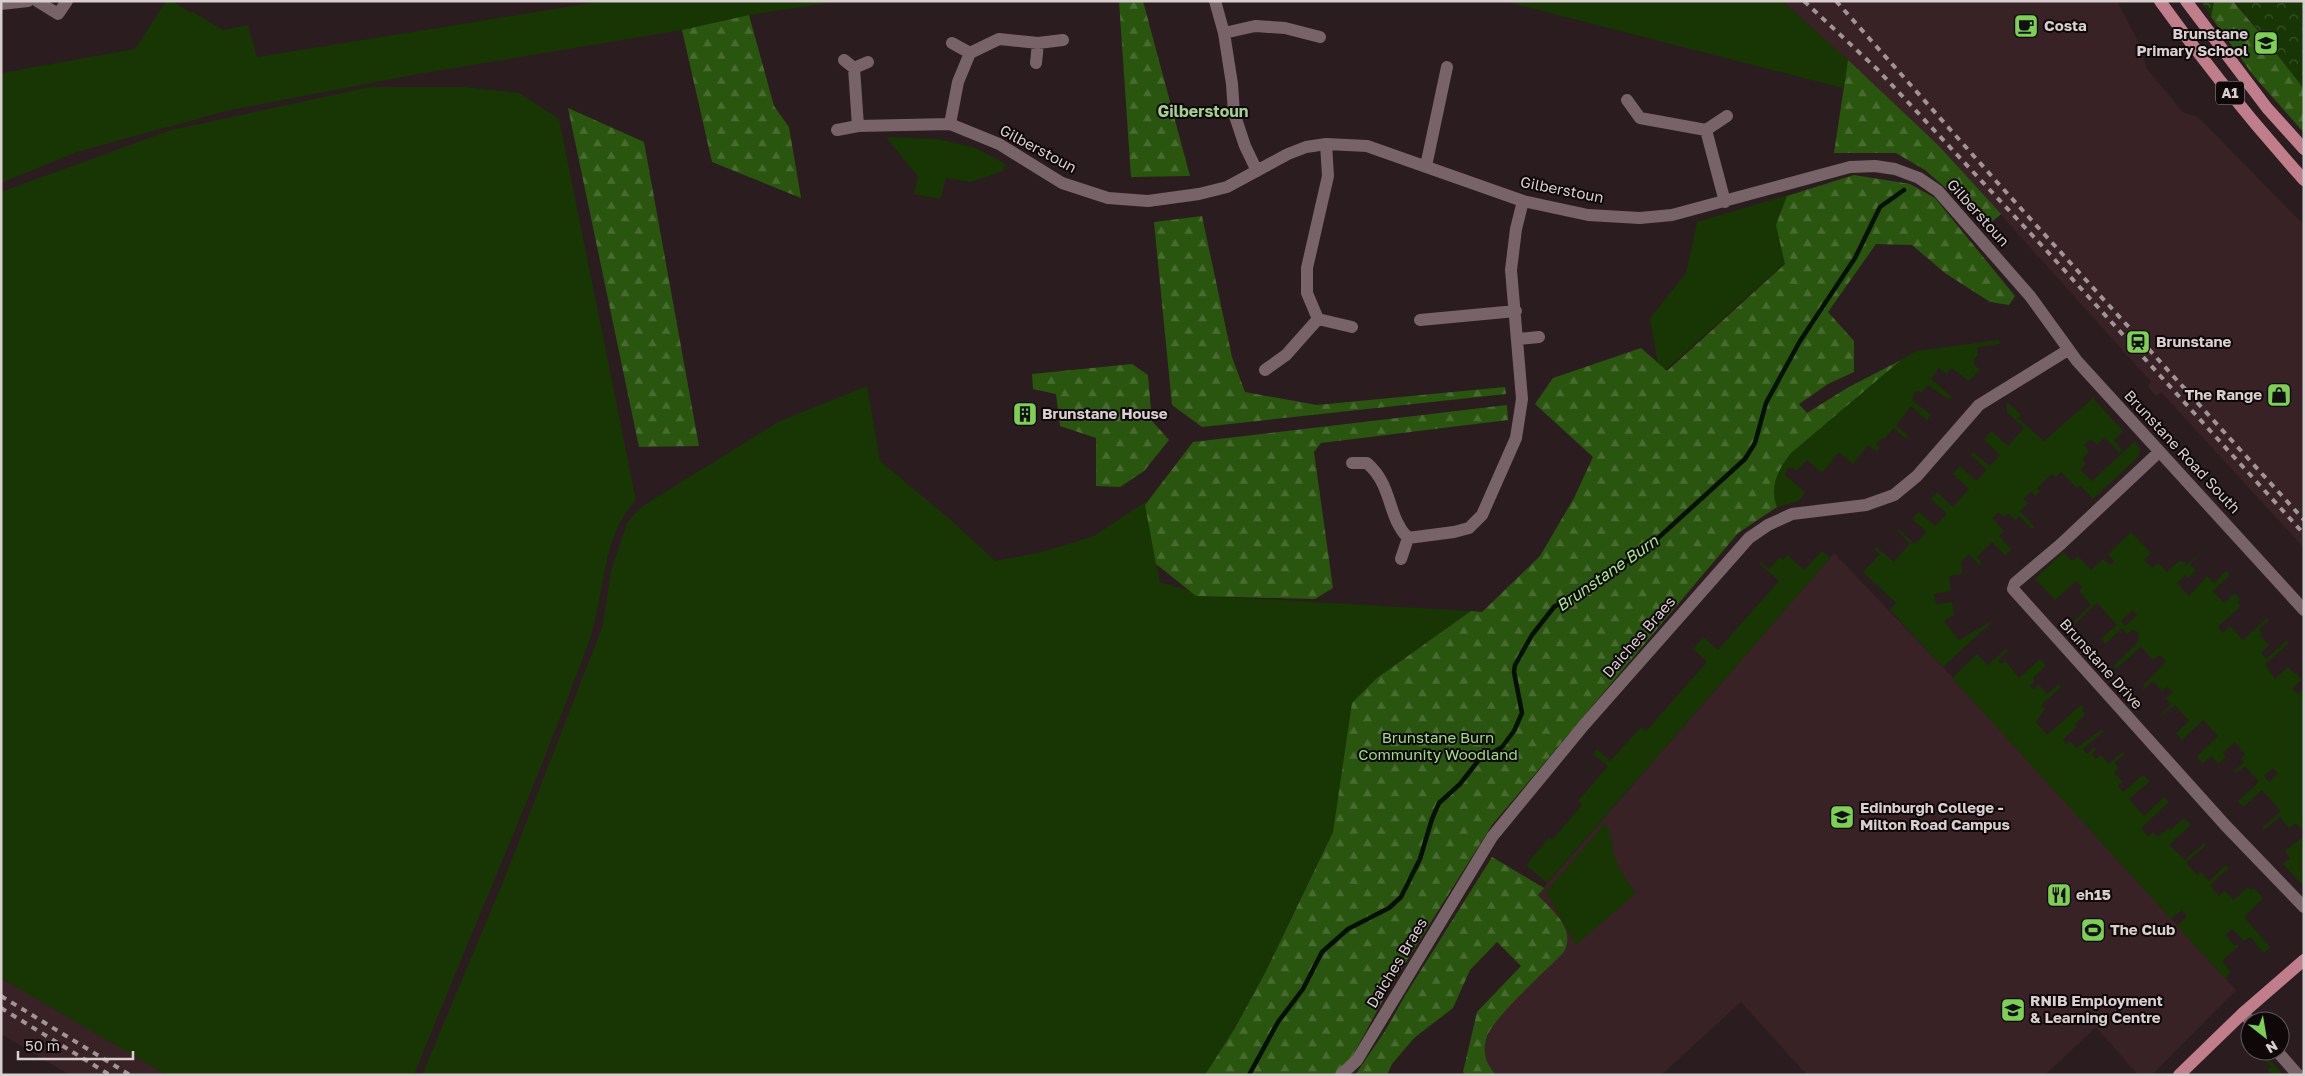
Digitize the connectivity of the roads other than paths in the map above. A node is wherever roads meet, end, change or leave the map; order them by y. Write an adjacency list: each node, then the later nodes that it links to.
1 (28, 1): 7 (street)
2 (37, 1): 3 (street)
3 (67, 1)
4 (1215, 1): 8 (street)
5 (2160, 1): 29 (main road, A1)
6 (2186, 1): 26 (main road, A1)
7 (1, 4)
8 (1224, 33): 9 (street); 28 (street)
9 (1320, 37)
10 (1063, 40): 12 (street)
11 (952, 43): 13 (street)
12 (1038, 43): 13 (street); 16 (street)
13 (970, 53): 21 (street)
14 (844, 60): 18 (street)
15 (868, 62): 18 (street)
16 (1036, 63)
17 (1447, 67): 27 (street)
18 (854, 68): 22 (street)
19 (1627, 100): 24 (street)
20 (1727, 116): 24 (street)
21 (950, 124): 22 (street, Gilberstoun); 28 (street, Gilberstoun)
22 (858, 126): 23 (street, Gilberstoun)
23 (837, 130)
24 (1706, 130): 31 (street)
25 (1326, 144): 27 (street, Gilberstoun); 28 (street, Gilberstoun); 34 (street)
26 (2304, 150)
27 (1426, 166): 30 (street, Gilberstoun)
28 (1257, 170)
29 (2304, 180)
30 (1523, 201): 31 (street, Gilberstoun); 32 (street)
31 (1725, 202): 33 (street, Gilberstoun)
32 (1516, 311): 35 (street); 38 (street)
33 (2042, 313): 39 (street, Brunstane Road South)
34 (1318, 319): 36 (street); 40 (street)
35 (1420, 320)
36 (1352, 327)
37 (1539, 337): 38 (street)
38 (1518, 339): 43 (street)
39 (2068, 350): 41 (street, Brunstane Road South); 53 (street, Daiches Braes)
40 (1265, 370)
41 (2159, 452): 45 (street, Brunstane Road South); 46 (street, Brunstane Drive)
42 (1352, 463): 43 (street)
43 (1408, 538): 44 (street)
44 (1401, 559)
45 (2304, 610)
46 (2304, 907)
47 (2304, 960): 48 (main road)
48 (2252, 1011)
49 (2240, 1022): 54 (main road)
50 (2286, 1061): 52 (street)
51 (2304, 1069): 52 (street)
52 (2298, 1074)
53 (1341, 1075)
54 (2179, 1075)

